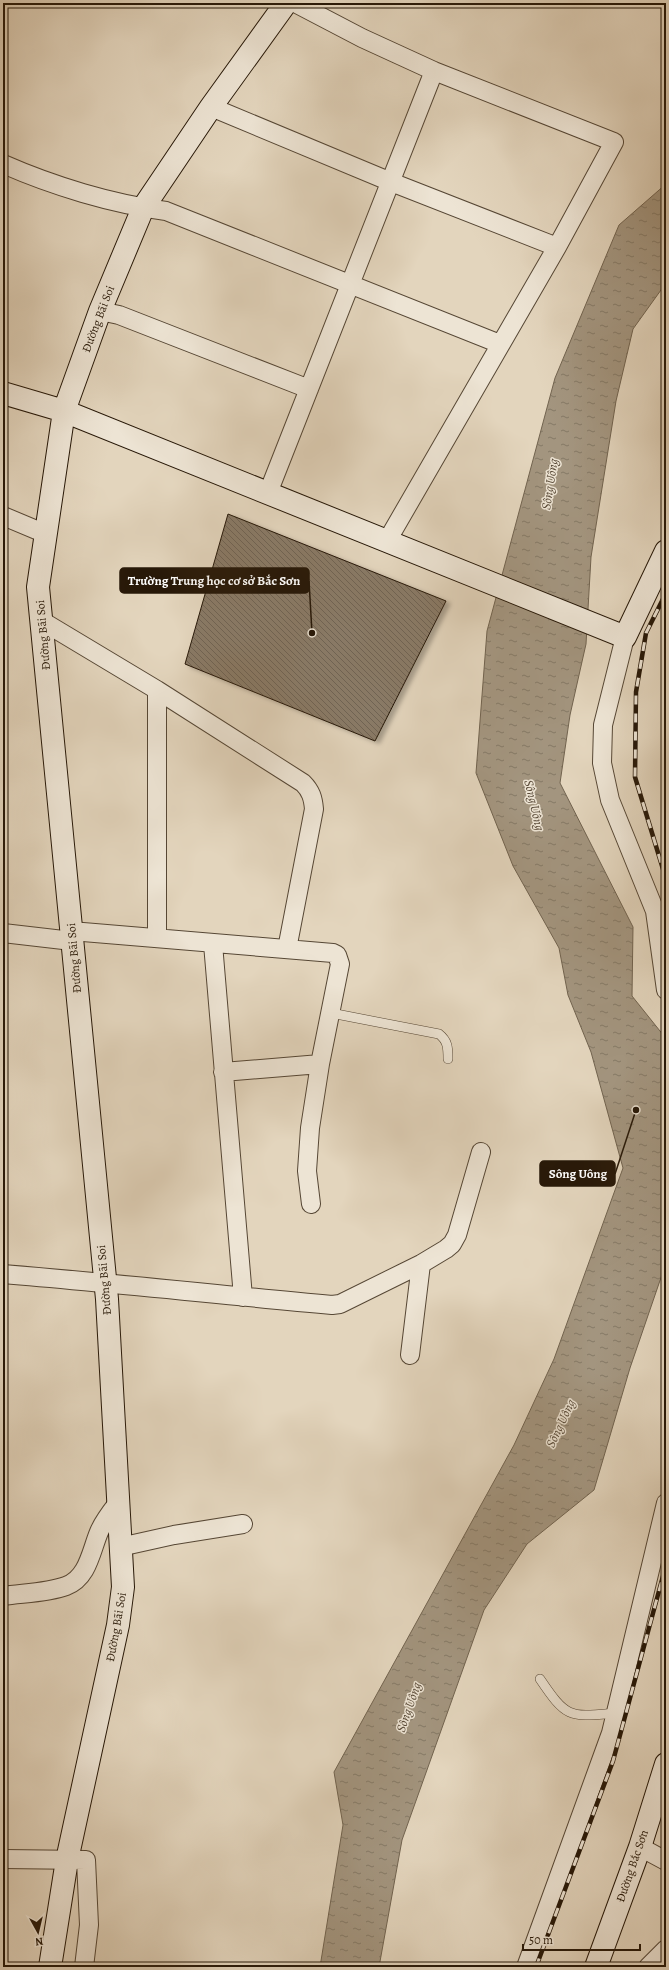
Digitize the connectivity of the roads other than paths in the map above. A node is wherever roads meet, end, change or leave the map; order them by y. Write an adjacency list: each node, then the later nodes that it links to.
1 (286, 3): 4 (street, Đường Bãi Soi)
2 (295, 3): 3 (street)
3 (434, 71): 6 (street); 8 (street)
4 (211, 107): 6 (street); 7 (street, Đường Bãi Soi)
5 (3, 164): 7 (street)
6 (392, 182): 8 (street); 9 (street)
7 (143, 208): 9 (street); 10 (street, Đường Bãi Soi)
8 (557, 247): 11 (street)
9 (350, 285): 11 (street); 12 (street)
10 (100, 311): 12 (street); 14 (street, Đường Bãi Soi)
11 (500, 344): 18 (street)
12 (309, 389): 15 (street)
13 (3, 393): 14 (street)
14 (64, 411): 15 (street); 17 (street, Đường Bãi Soi)
15 (268, 493): 18 (street)
16 (3, 516): 17 (street)
17 (46, 534): 20 (street, Đường Bãi Soi)
18 (387, 541): 21 (street)
19 (666, 551): 21 (street)
20 (42, 621): 22 (street); 24 (street, Đường Bãi Soi)
21 (619, 635): 28 (street)
22 (157, 690): 25 (street); 27 (street)
23 (3, 933): 24 (street)
24 (72, 936): 25 (street); 37 (street, Đường Bãi Soi)
25 (157, 938): 26 (street)
26 (213, 944): 27 (street); 32 (street)
27 (287, 949): 29 (street)
28 (666, 990)
29 (331, 1012): 30 (lane); 31 (street)
30 (448, 1059)
31 (320, 1064): 32 (street); 34 (street)
32 (224, 1072): 38 (street)
33 (481, 1152): 35 (street)
34 (311, 1204)
35 (421, 1264): 38 (street); 39 (street)
36 (3, 1274): 37 (street)
37 (105, 1282): 38 (street); 41 (street, Đường Bãi Soi)
38 (243, 1297)
39 (410, 1355)
40 (666, 1503): 46 (street)
41 (117, 1504): 43 (street, Đường Bãi Soi); 44 (street)
42 (243, 1524): 43 (street)
43 (120, 1547): 50 (street, Đường Bãi Soi)
44 (3, 1596)
45 (540, 1679): 46 (lane)
46 (616, 1713): 55 (street)
47 (665, 1771): 48 (street, Đường Bắc Sơn)
48 (640, 1847): 51 (street); 56 (street, Đường Bắc Sơn)
49 (3, 1859): 50 (street)
50 (67, 1860): 53 (street, Đường Bãi Soi); 54 (street)
51 (666, 1862)
52 (666, 1948): 57 (street)
53 (50, 1967)
54 (84, 1967)
55 (526, 1967)
56 (596, 1967)
57 (648, 1967)

